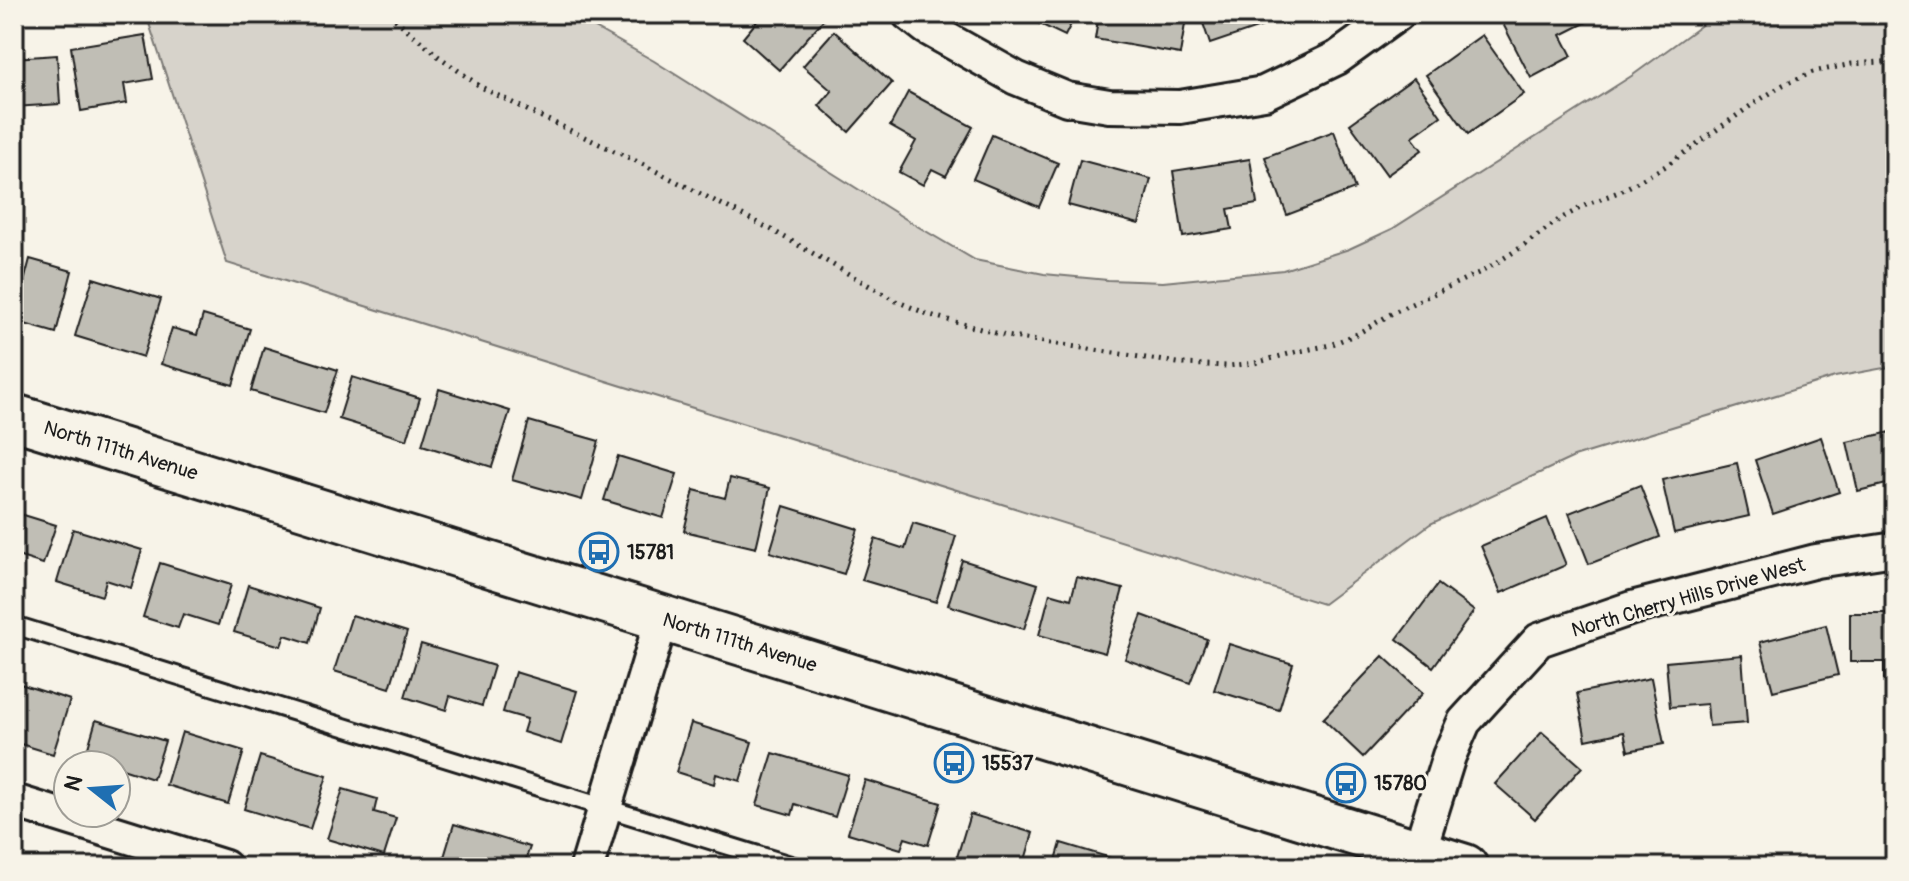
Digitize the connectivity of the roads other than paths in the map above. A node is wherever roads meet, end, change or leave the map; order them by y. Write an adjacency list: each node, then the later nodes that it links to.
1 (909, 14): 2 (street)
2 (1398, 14)
3 (14, 417): 5 (street, North 111th Avenue)
4 (1895, 549): 9 (street, North Cherry Hills Drive West)
5 (662, 618): 8 (street); 9 (street, North 111th Avenue)
6 (14, 625): 8 (lane)
7 (14, 801): 10 (street)
8 (605, 808): 11 (street); 12 (lane)
9 (1419, 852): 13 (street, North 111th Avenue)
10 (225, 867)
11 (587, 867)
12 (797, 867)
13 (1465, 867)

